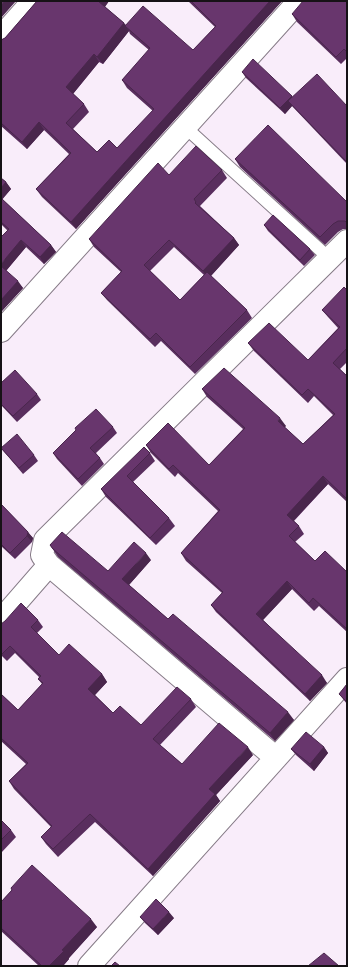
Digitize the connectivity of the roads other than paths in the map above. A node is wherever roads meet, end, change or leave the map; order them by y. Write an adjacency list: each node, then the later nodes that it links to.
1 (33, 1): 3 (street)
2 (299, 1): 4 (street)
3 (1, 37)
4 (185, 127): 6 (lane); 7 (street)
5 (347, 241): 6 (street)
6 (330, 259): 8 (street)
7 (1, 331)
8 (49, 565): 9 (street); 11 (street)
9 (1, 620)
10 (347, 679): 11 (street)
11 (276, 758): 12 (street)
12 (89, 966)

